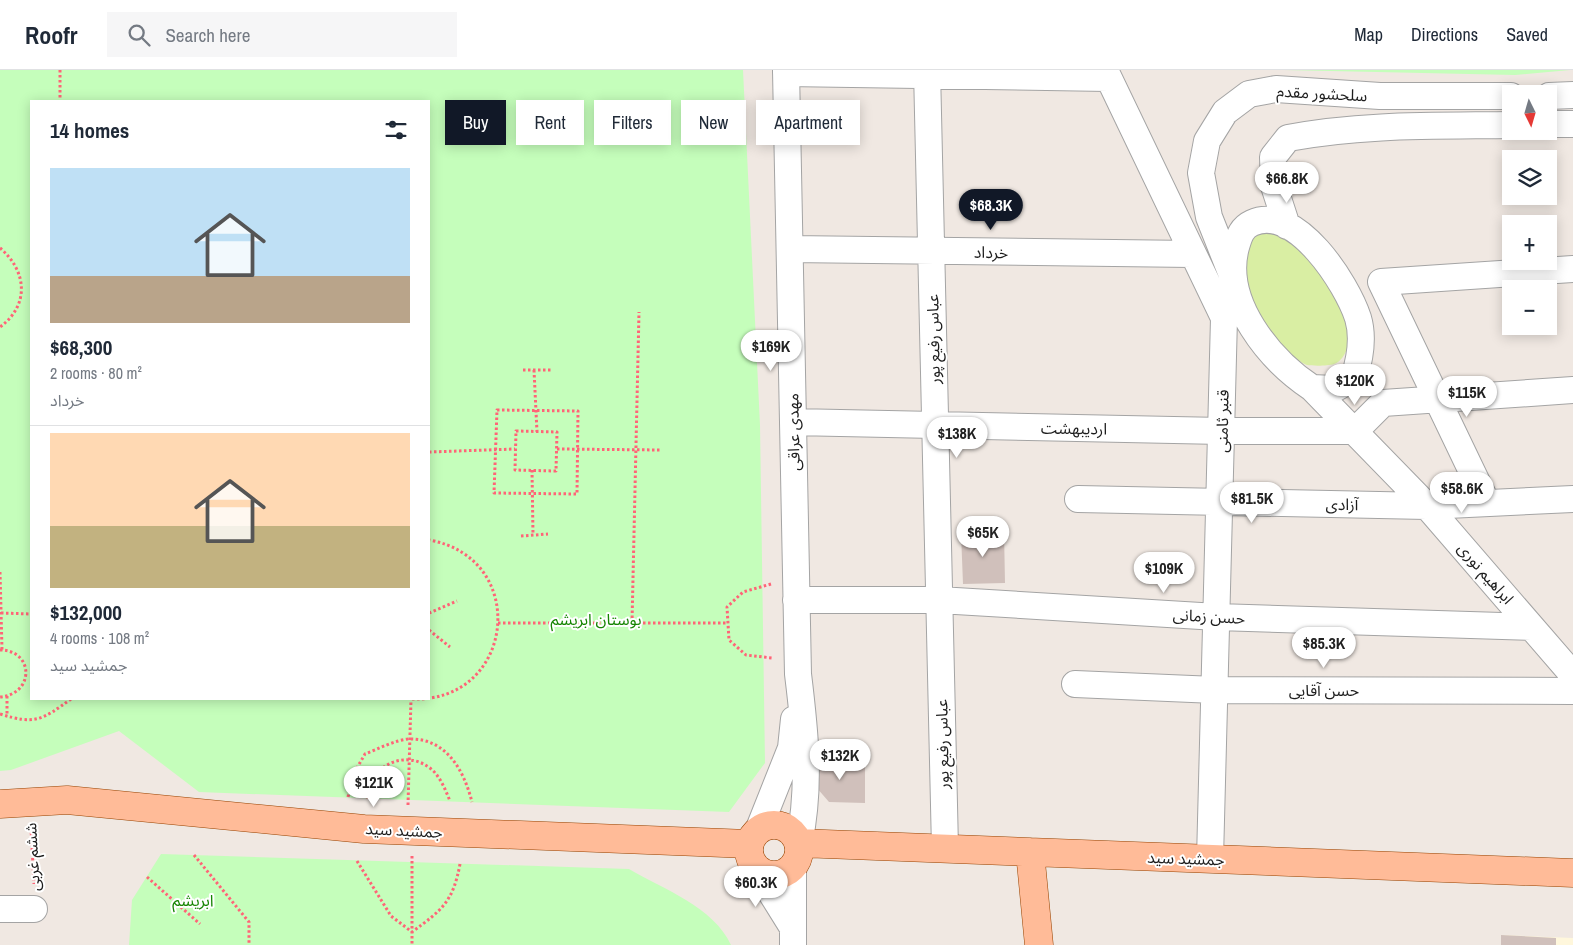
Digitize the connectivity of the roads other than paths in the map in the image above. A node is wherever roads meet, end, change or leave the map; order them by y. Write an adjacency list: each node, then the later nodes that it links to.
1 (786, 72): 2 (street); 11 (street, مهدی عراقی)
2 (927, 73): 3 (street); 12 (street, عباس رفیع پور)
3 (1106, 74): 13 (street, قنبر ثامنی)
4 (1573, 95): 6 (street)
5 (1502, 96): 15 (street, سلحشور مقدم)
6 (1558, 96)
7 (1558, 124): 8 (street)
8 (1573, 124)
9 (1502, 125): 10 (street, سلحشور مقدم)
10 (1287, 226): 15 (street); 16 (street)
11 (790, 249): 12 (street, خرداد); 21 (street, مهدی عراقی)
12 (931, 251): 13 (street, خرداد); 22 (street, عباس رفیع پور)
13 (1192, 254): 23 (street, قنبر ثامنی)
14 (1573, 269): 19 (street)
15 (1233, 278): 17 (street, ابراهیم نوری)
16 (1354, 378): 17 (street); 20 (street)
17 (1312, 388): 24 (street, ابراهیم نوری)
18 (1573, 390): 19 (street)
19 (1436, 399): 20 (street); 28 (street)
20 (1383, 403): 24 (street)
21 (793, 422): 22 (street, اردیبهشت); 30 (street, مهدی عراقی)
22 (935, 426): 23 (street, اردیبهشت); 31 (street, عباس رفیع پور)
23 (1222, 431): 24 (street, اردیبهشت); 27 (street, قنبر ثامنی)
24 (1355, 431): 29 (street, ابراهیم نوری)
25 (1573, 498): 28 (street, آزادی)
26 (1078, 499): 27 (street, آزادی)
27 (1220, 503): 29 (street, آزادی); 32 (street, قنبر ثامنی)
28 (1487, 503): 29 (street, آزادی)
29 (1427, 506): 33 (street, ابراهیم نوری)
30 (796, 591): 31 (street, حسن زمانی); 34 (street, مهدی عراقی)
31 (939, 600): 32 (street, حسن زمانی); 41 (street, عباس رفیع پور)
32 (1217, 618): 33 (street, حسن زمانی); 37 (street, قنبر ثامنی)
33 (1531, 627): 35 (street, ابراهیم نوری)
34 (798, 666): 40 (street); 43 (street)
35 (1573, 675)
36 (1075, 684): 37 (street, حسن آقایی)
37 (1215, 690): 38 (street, حسن آقایی); 44 (street, قنبر ثامنی)
38 (1573, 691)
39 (0, 804): 40 (main road, جمشید سید)
40 (754, 848): 43 (main road); 43 (main road); 48 (street)
41 (945, 848): 42 (main road, جمشید سید); 43 (main road, جمشید سید)
42 (1030, 852): 44 (main road, جمشید سید); 49 (main road)
43 (796, 855): 48 (street)
44 (1210, 859): 45 (main road, جمشید سید)
45 (1573, 873)
46 (34, 909): 47 (street, ششم غربی)
47 (0, 910)
48 (793, 936)
49 (1039, 945)

